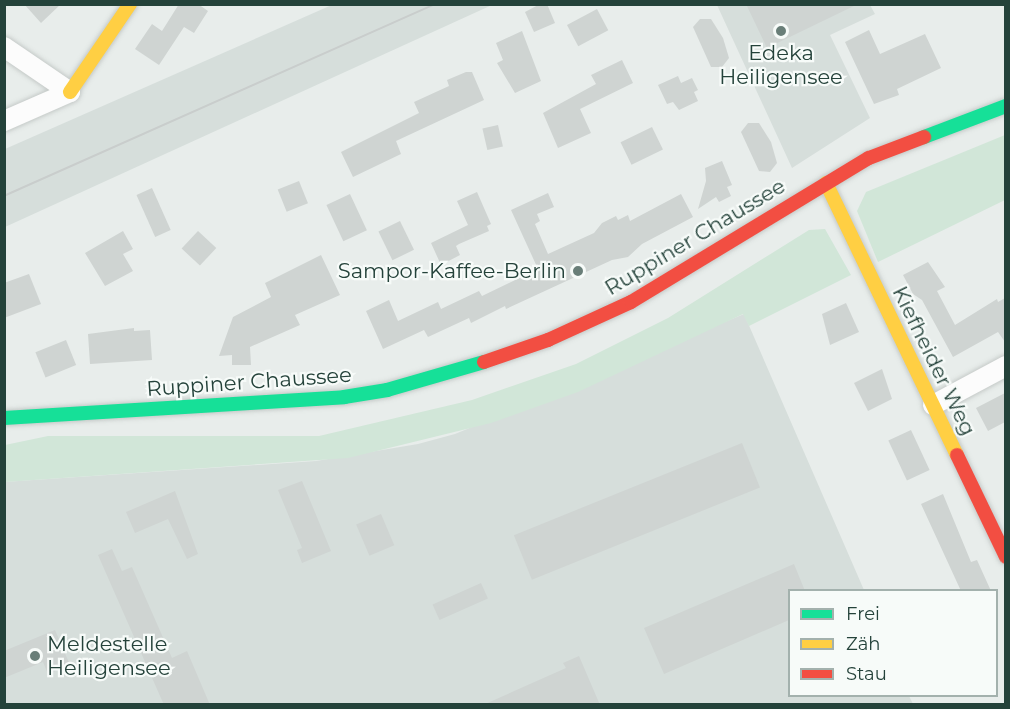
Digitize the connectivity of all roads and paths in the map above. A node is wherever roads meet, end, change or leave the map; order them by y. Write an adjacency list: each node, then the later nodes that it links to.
1 (130, 4): 3 (main road)
2 (4, 47): 3 (street)
3 (70, 92): 5 (street)
4 (1005, 106): 6 (main road, Ruppiner Chaussee)
5 (4, 121)
6 (826, 183): 8 (main road, Kiefheider Weg); 9 (main road, Ruppiner Chaussee)
7 (1005, 366): 8 (street)
8 (933, 405): 10 (main road, Kiefheider Weg)
9 (4, 418)
10 (1005, 557)

